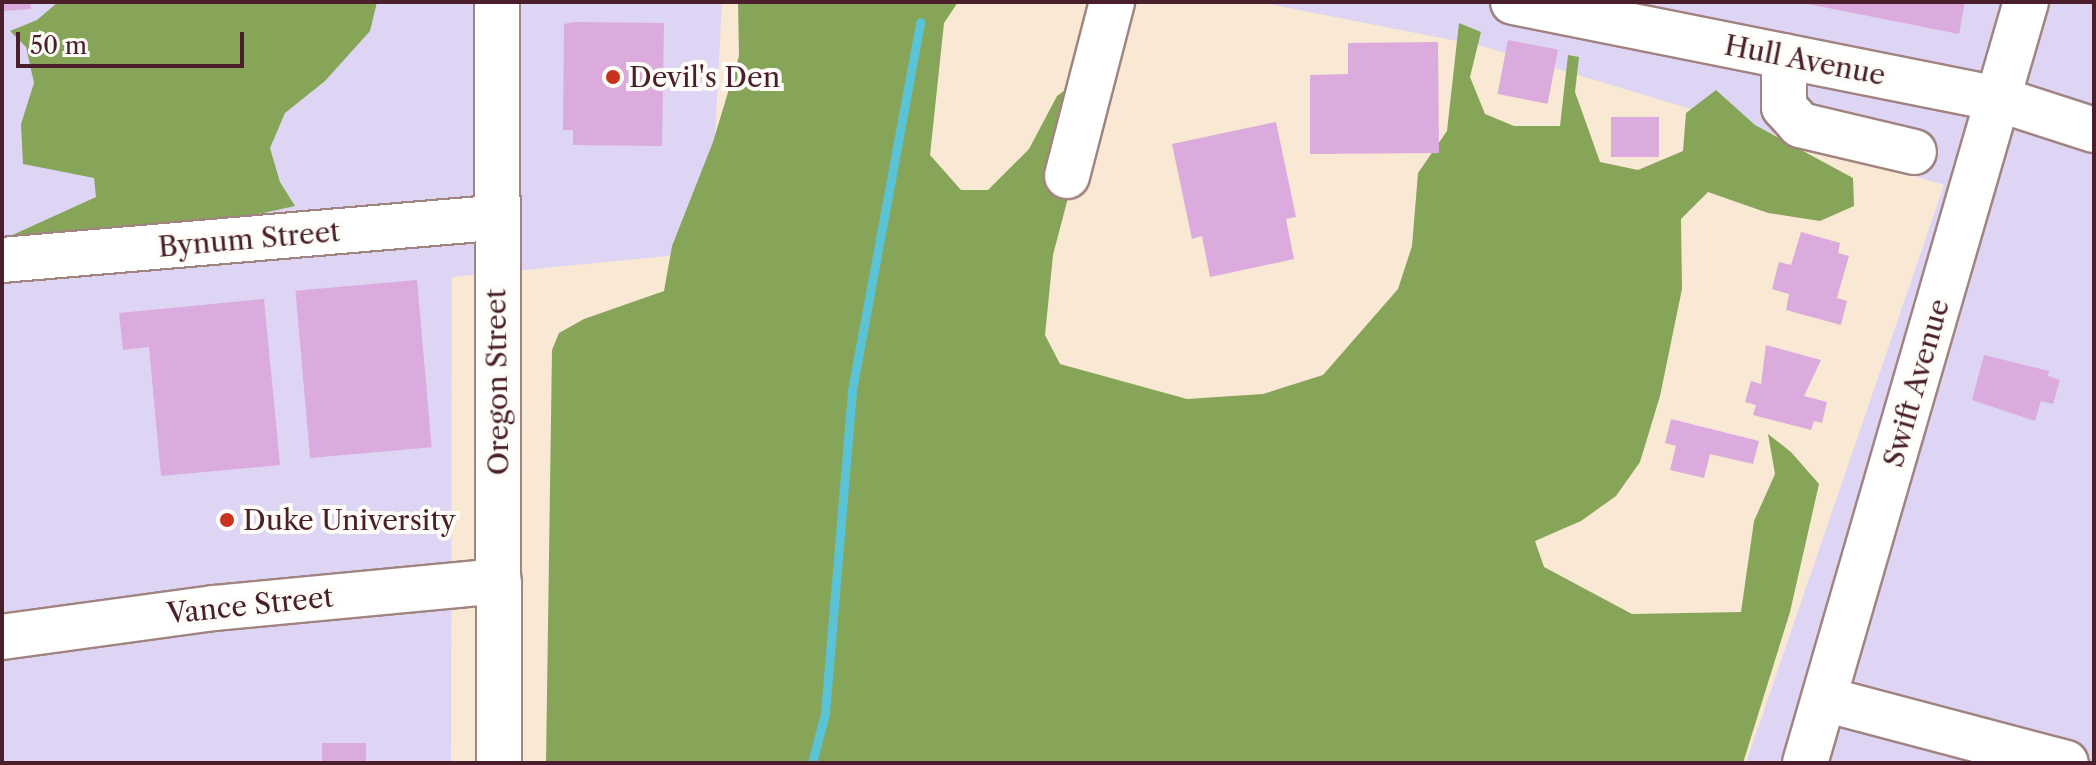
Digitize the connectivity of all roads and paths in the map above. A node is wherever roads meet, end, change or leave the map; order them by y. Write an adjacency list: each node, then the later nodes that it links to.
1 (497, 2): 10 (street, Oregon Street)
2 (1112, 2): 9 (street)
3 (1513, 2): 5 (street, Hull Avenue)
4 (2026, 2): 6 (street, Swift Avenue)
5 (1784, 56): 6 (street, Hull Avenue); 8 (street)
6 (1998, 99): 7 (street, Hull Avenue); 14 (street, Swift Avenue)
7 (2094, 130)
8 (1914, 152)
9 (1067, 176)
10 (495, 218): 11 (street, Bynum Street); 12 (street, Oregon Street)
11 (2, 260)
12 (499, 581): 13 (street, Vance Street); 16 (street, Oregon Street)
13 (2, 637)
14 (1824, 699): 15 (street); 17 (street, Swift Avenue)
15 (1953, 747): 18 (street)
16 (499, 763)
17 (1805, 763)
18 (2066, 763)

